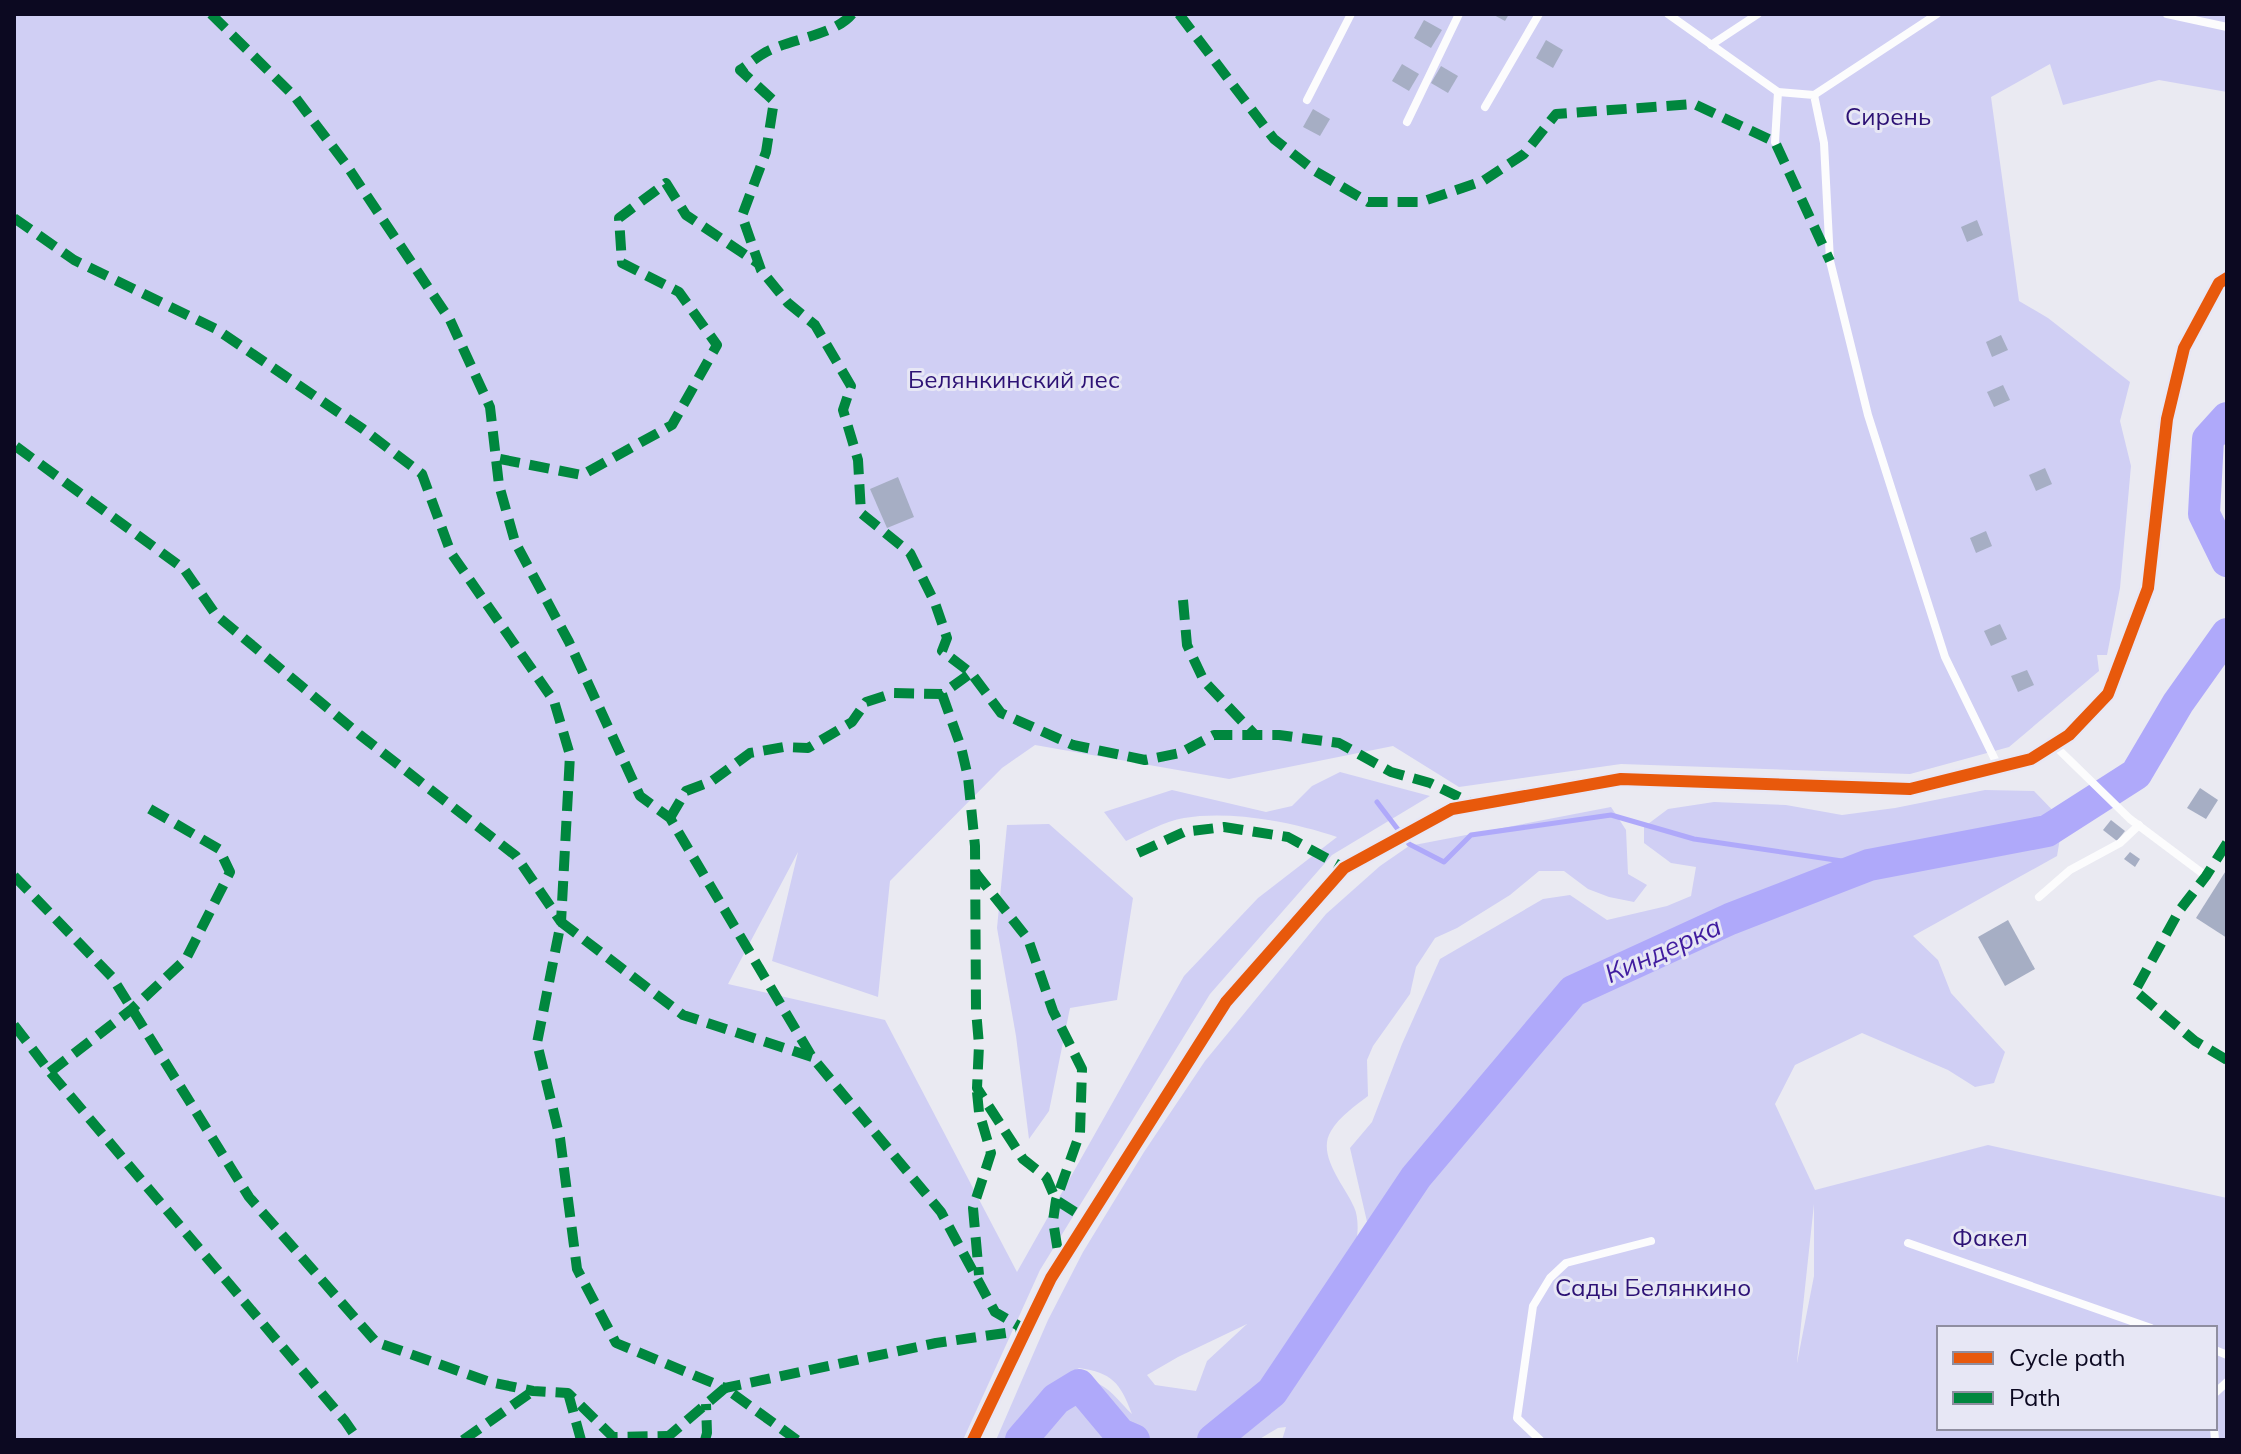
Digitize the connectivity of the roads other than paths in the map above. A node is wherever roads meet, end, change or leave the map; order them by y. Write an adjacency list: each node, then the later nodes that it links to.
1 (1351, 14): 12 (lane)
2 (1459, 14): 14 (lane)
3 (1539, 14): 13 (lane)
4 (1668, 14): 9 (lane)
5 (1758, 14): 9 (lane)
6 (1937, 14): 11 (lane)
7 (2167, 14): 8 (lane)
8 (2227, 27)
9 (1711, 45): 10 (lane)
10 (1778, 92): 11 (lane); 15 (lane)
11 (1814, 95): 18 (lane)
12 (1307, 100)
13 (1485, 107)
14 (1407, 122)
15 (1775, 142)
16 (2227, 278): 17 (street)
17 (2054, 745): 18 (street); 19 (lane)
18 (1999, 769): 25 (street)
19 (2139, 825): 20 (lane); 21 (lane)
20 (2206, 876)
21 (2039, 897)
22 (1651, 1241): 26 (lane)
23 (1908, 1243): 24 (lane)
24 (2145, 1326)
25 (973, 1440)
26 (1540, 1440)

